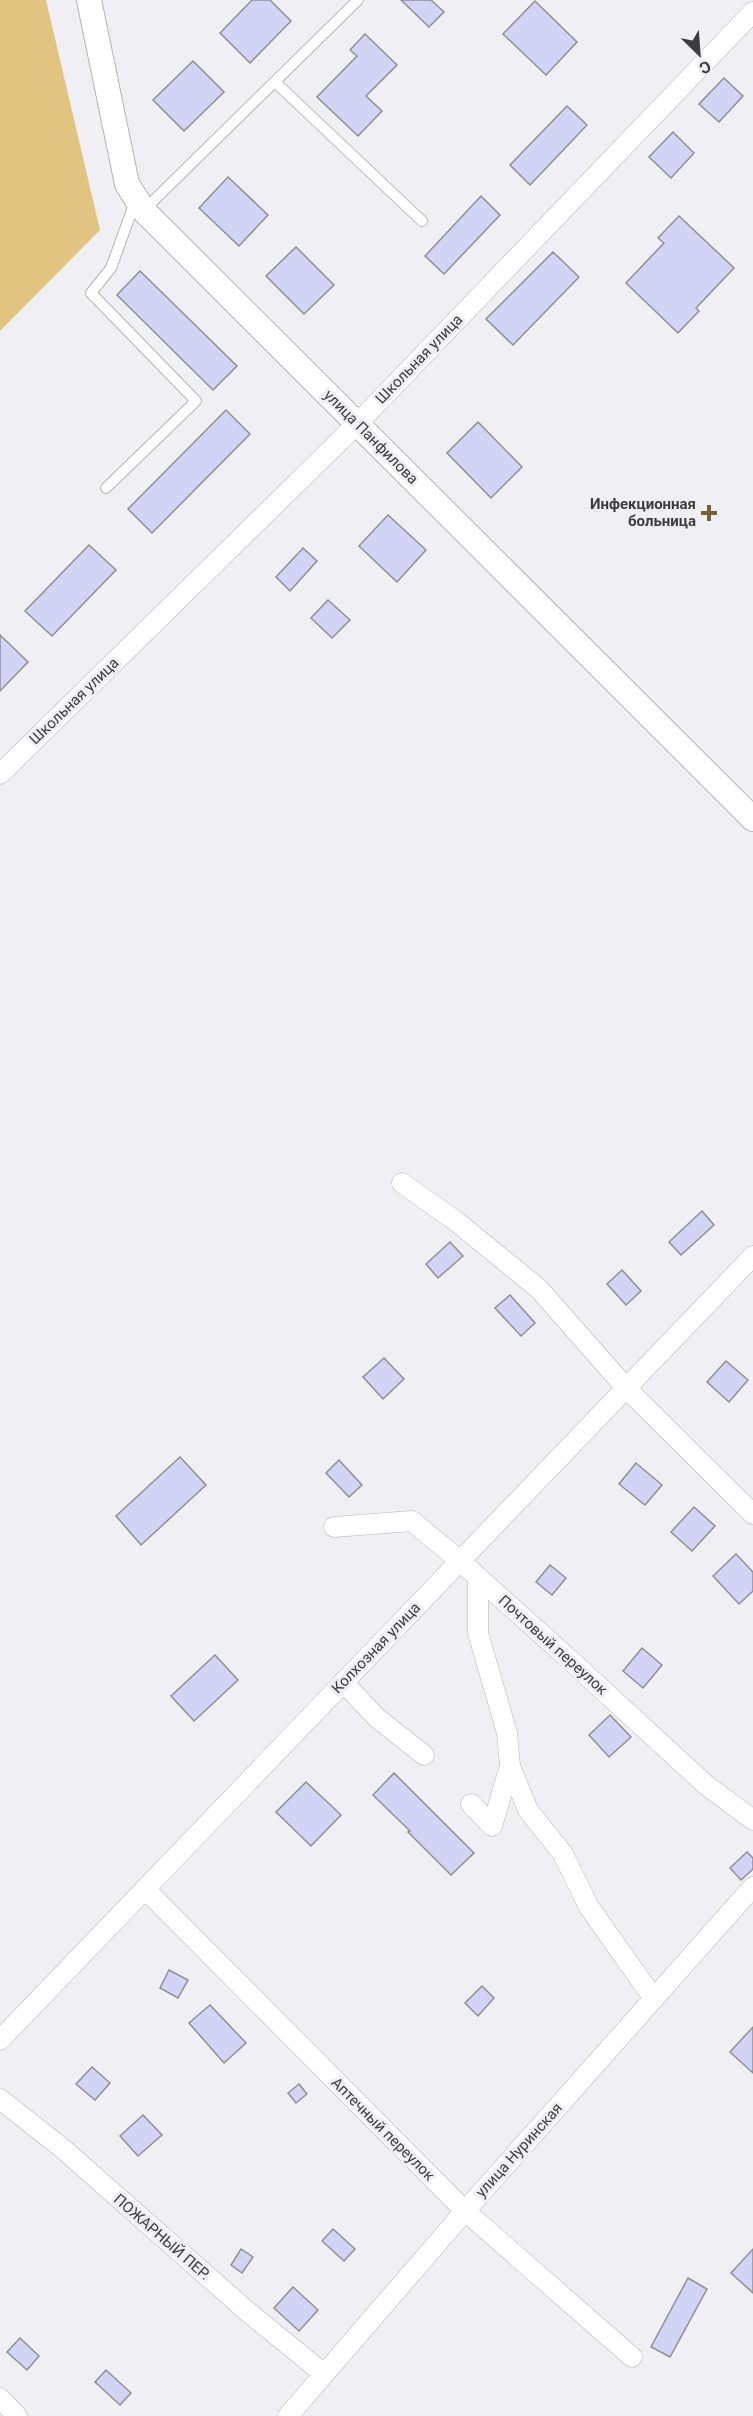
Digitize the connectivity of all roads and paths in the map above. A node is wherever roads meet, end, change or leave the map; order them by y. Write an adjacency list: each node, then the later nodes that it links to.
1 (89, 0): 5 (street, улица Панфилова)
2 (358, 0): 4 (lane)
3 (753, 12): 7 (street, Школьная улица)
4 (274, 82): 5 (lane); 6 (lane)
5 (140, 205): 7 (street, улица Панфилова); 8 (lane)
6 (422, 221)
7 (357, 423): 9 (street, Школьная улица); 10 (street, улица Панфилова)
8 (105, 488)
9 (0, 774)
10 (753, 819)
11 (402, 1183): 13 (street)
12 (753, 1256): 13 (street, Колхозная улица)
13 (626, 1389): 14 (street); 16 (street, Колхозная улица)
14 (753, 1514)
15 (334, 1527): 16 (street, Почтовый переулок)
16 (460, 1561): 17 (street, Почтовый переулок); 18 (street, Колхозная улица)
17 (478, 1578): 20 (street); 22 (street, Почтовый переулок)
18 (344, 1682): 19 (street); 24 (street, Колхозная улица)
19 (424, 1755)
20 (510, 1766): 21 (street); 25 (street)
21 (471, 1804)
22 (753, 1820)
23 (753, 1887): 25 (street, улица Нуринская)
24 (145, 1889): 26 (street, Колхозная улица); 28 (street, Аптечный переулок)
25 (654, 1999): 28 (street, улица Нуринская)
26 (0, 2040)
27 (0, 2099): 30 (street, ПОЖАРНЫЙ ПЕР.)
28 (465, 2211): 29 (street, Аптечный переулок); 30 (street, улица Нуринская)
29 (632, 2356)
30 (324, 2374): 33 (street, улица Нуринская)
31 (0, 2398): 32 (street)
32 (17, 2416)
33 (288, 2416)

